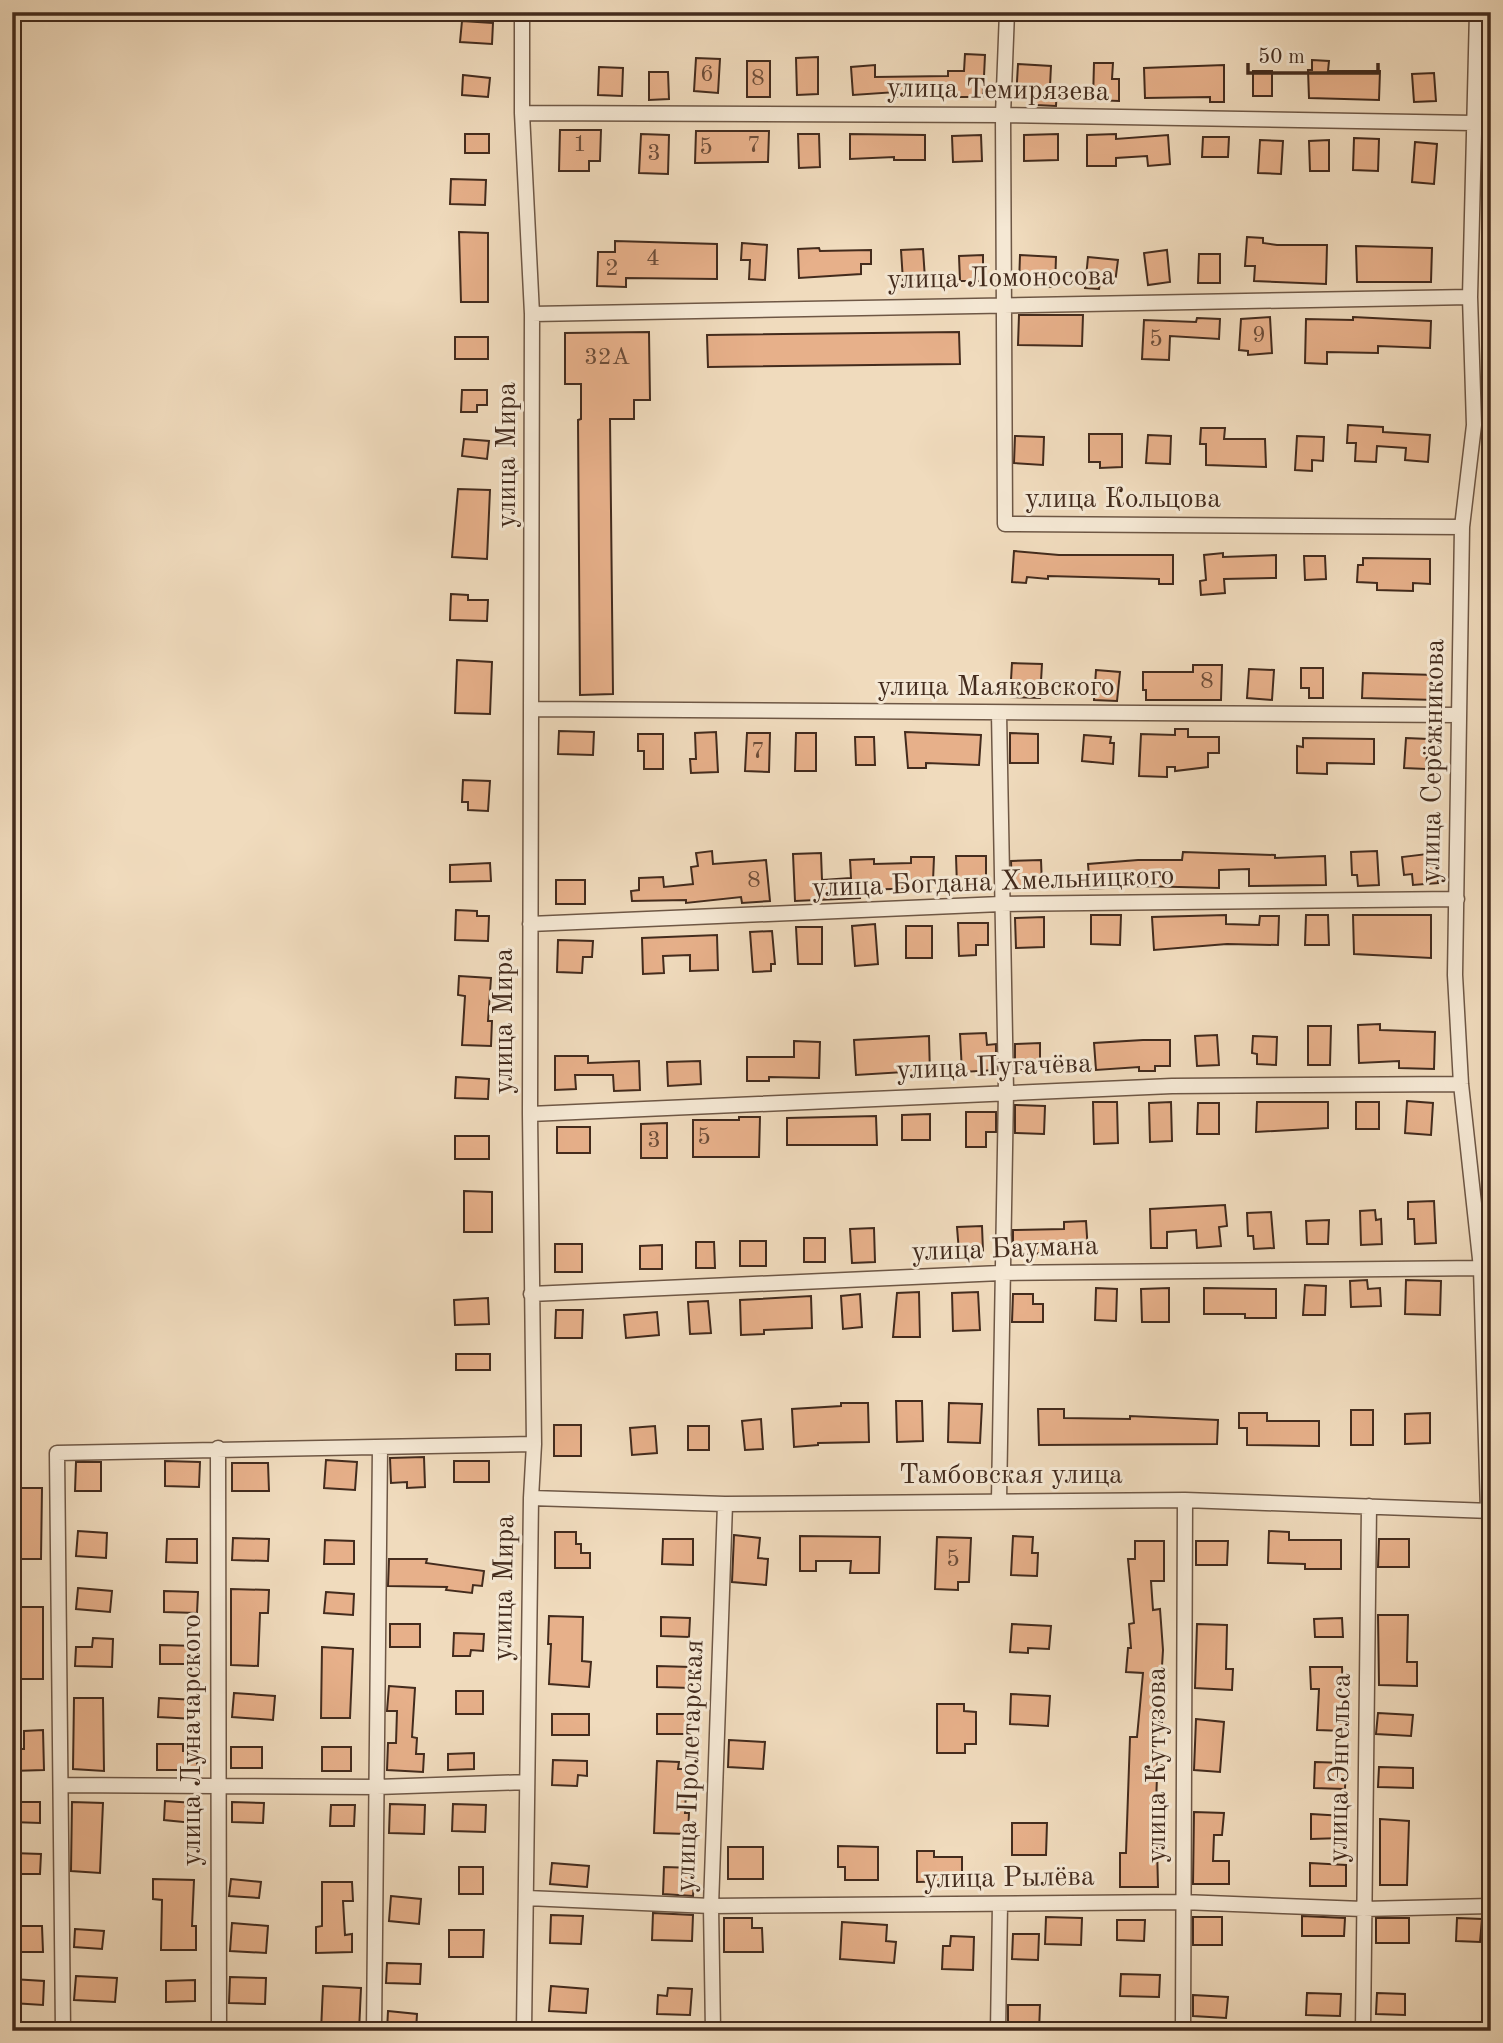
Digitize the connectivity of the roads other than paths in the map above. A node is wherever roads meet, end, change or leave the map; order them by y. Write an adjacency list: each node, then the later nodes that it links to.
1 (522, 12): 4 (street, улица Мира)
2 (1007, 12): 5 (street)
3 (1477, 12): 6 (street, улица Серёжникова)
4 (522, 113): 5 (street, улица Темирязева); 9 (street, улица Мира)
5 (1003, 115): 6 (street, улица Темирязева); 8 (street)
6 (1473, 123): 7 (street, улица Серёжникова)
7 (1471, 297): 8 (street, улица Ломоносова); 10 (street, улица Серёжникова)
8 (1006, 303): 9 (street, улица Ломоносова); 10 (street, улица Кольцова)
9 (532, 314): 11 (street, улица Мира)
10 (1462, 527): 13 (street, улица Серёжникова)
11 (533, 709): 12 (street, улица Маяковского); 16 (street, улица Мира)
12 (999, 713): 13 (street, улица Маяковского); 15 (street)
13 (1459, 715): 14 (street, улица Серёжникова)
14 (1457, 899): 15 (street, улица Богдана Хмельницкого); 17 (street, улица Серёжникова)
15 (1001, 904): 16 (street, улица Богдана Хмельницкого); 18 (street)
16 (530, 924): 19 (street, улица Мира)
17 (1461, 1084): 18 (street, улица Пугачёва); 20 (street, улица Серёжникова)
18 (1006, 1091): 19 (street, улица Пугачёва); 21 (street)
19 (530, 1114): 22 (street, улица Мира)
20 (1481, 1268): 21 (street, улица Баумана); 31 (street, улица Серёжникова)
21 (1001, 1273): 22 (street, улица Баумана); 27 (street)
22 (531, 1294): 23 (street, улица Мира)
23 (534, 1444): 24 (street); 26 (street, улица Мира)
24 (380, 1447): 25 (street); 34 (street)
25 (218, 1448): 33 (street); 35 (street, улица Луначарского)
26 (531, 1498): 29 (street, Тамбовская улица); 32 (street, улица Мира)
27 (999, 1500): 28 (street, Тамбовская улица); 29 (street, Тамбовская улица)
28 (1185, 1500): 30 (street, Тамбовская улица); 37 (street, улица Кутузова)
29 (724, 1504): 39 (street, улица Пролетарская)
30 (1369, 1506): 31 (street, Тамбовская улица); 41 (street, улица Энгельса)
31 (1489, 1511)
32 (527, 1782): 34 (street); 36 (street, улица Мира)
33 (62, 1785): 35 (street); 42 (street)
34 (377, 1787): 35 (street); 44 (street)
35 (218, 1788): 43 (street, улица Луначарского)
36 (527, 1898): 39 (street, улица Рылёва); 45 (street, улица Мира)
37 (1182, 1902): 38 (street, улица Рылёва); 41 (street, улица Рылёва); 48 (street, улица Кутузова)
38 (1000, 1904): 39 (street, улица Рылёва); 47 (street)
39 (711, 1906): 46 (street, улица Пролетарская)
40 (1491, 1906): 41 (street, улица Рылёва)
41 (1363, 1909): 49 (street, улица Энгельса)
42 (62, 2031)
43 (219, 2031)
44 (374, 2031)
45 (524, 2031)
46 (713, 2031)
47 (998, 2031)
48 (1183, 2031)
49 (1363, 2031)

